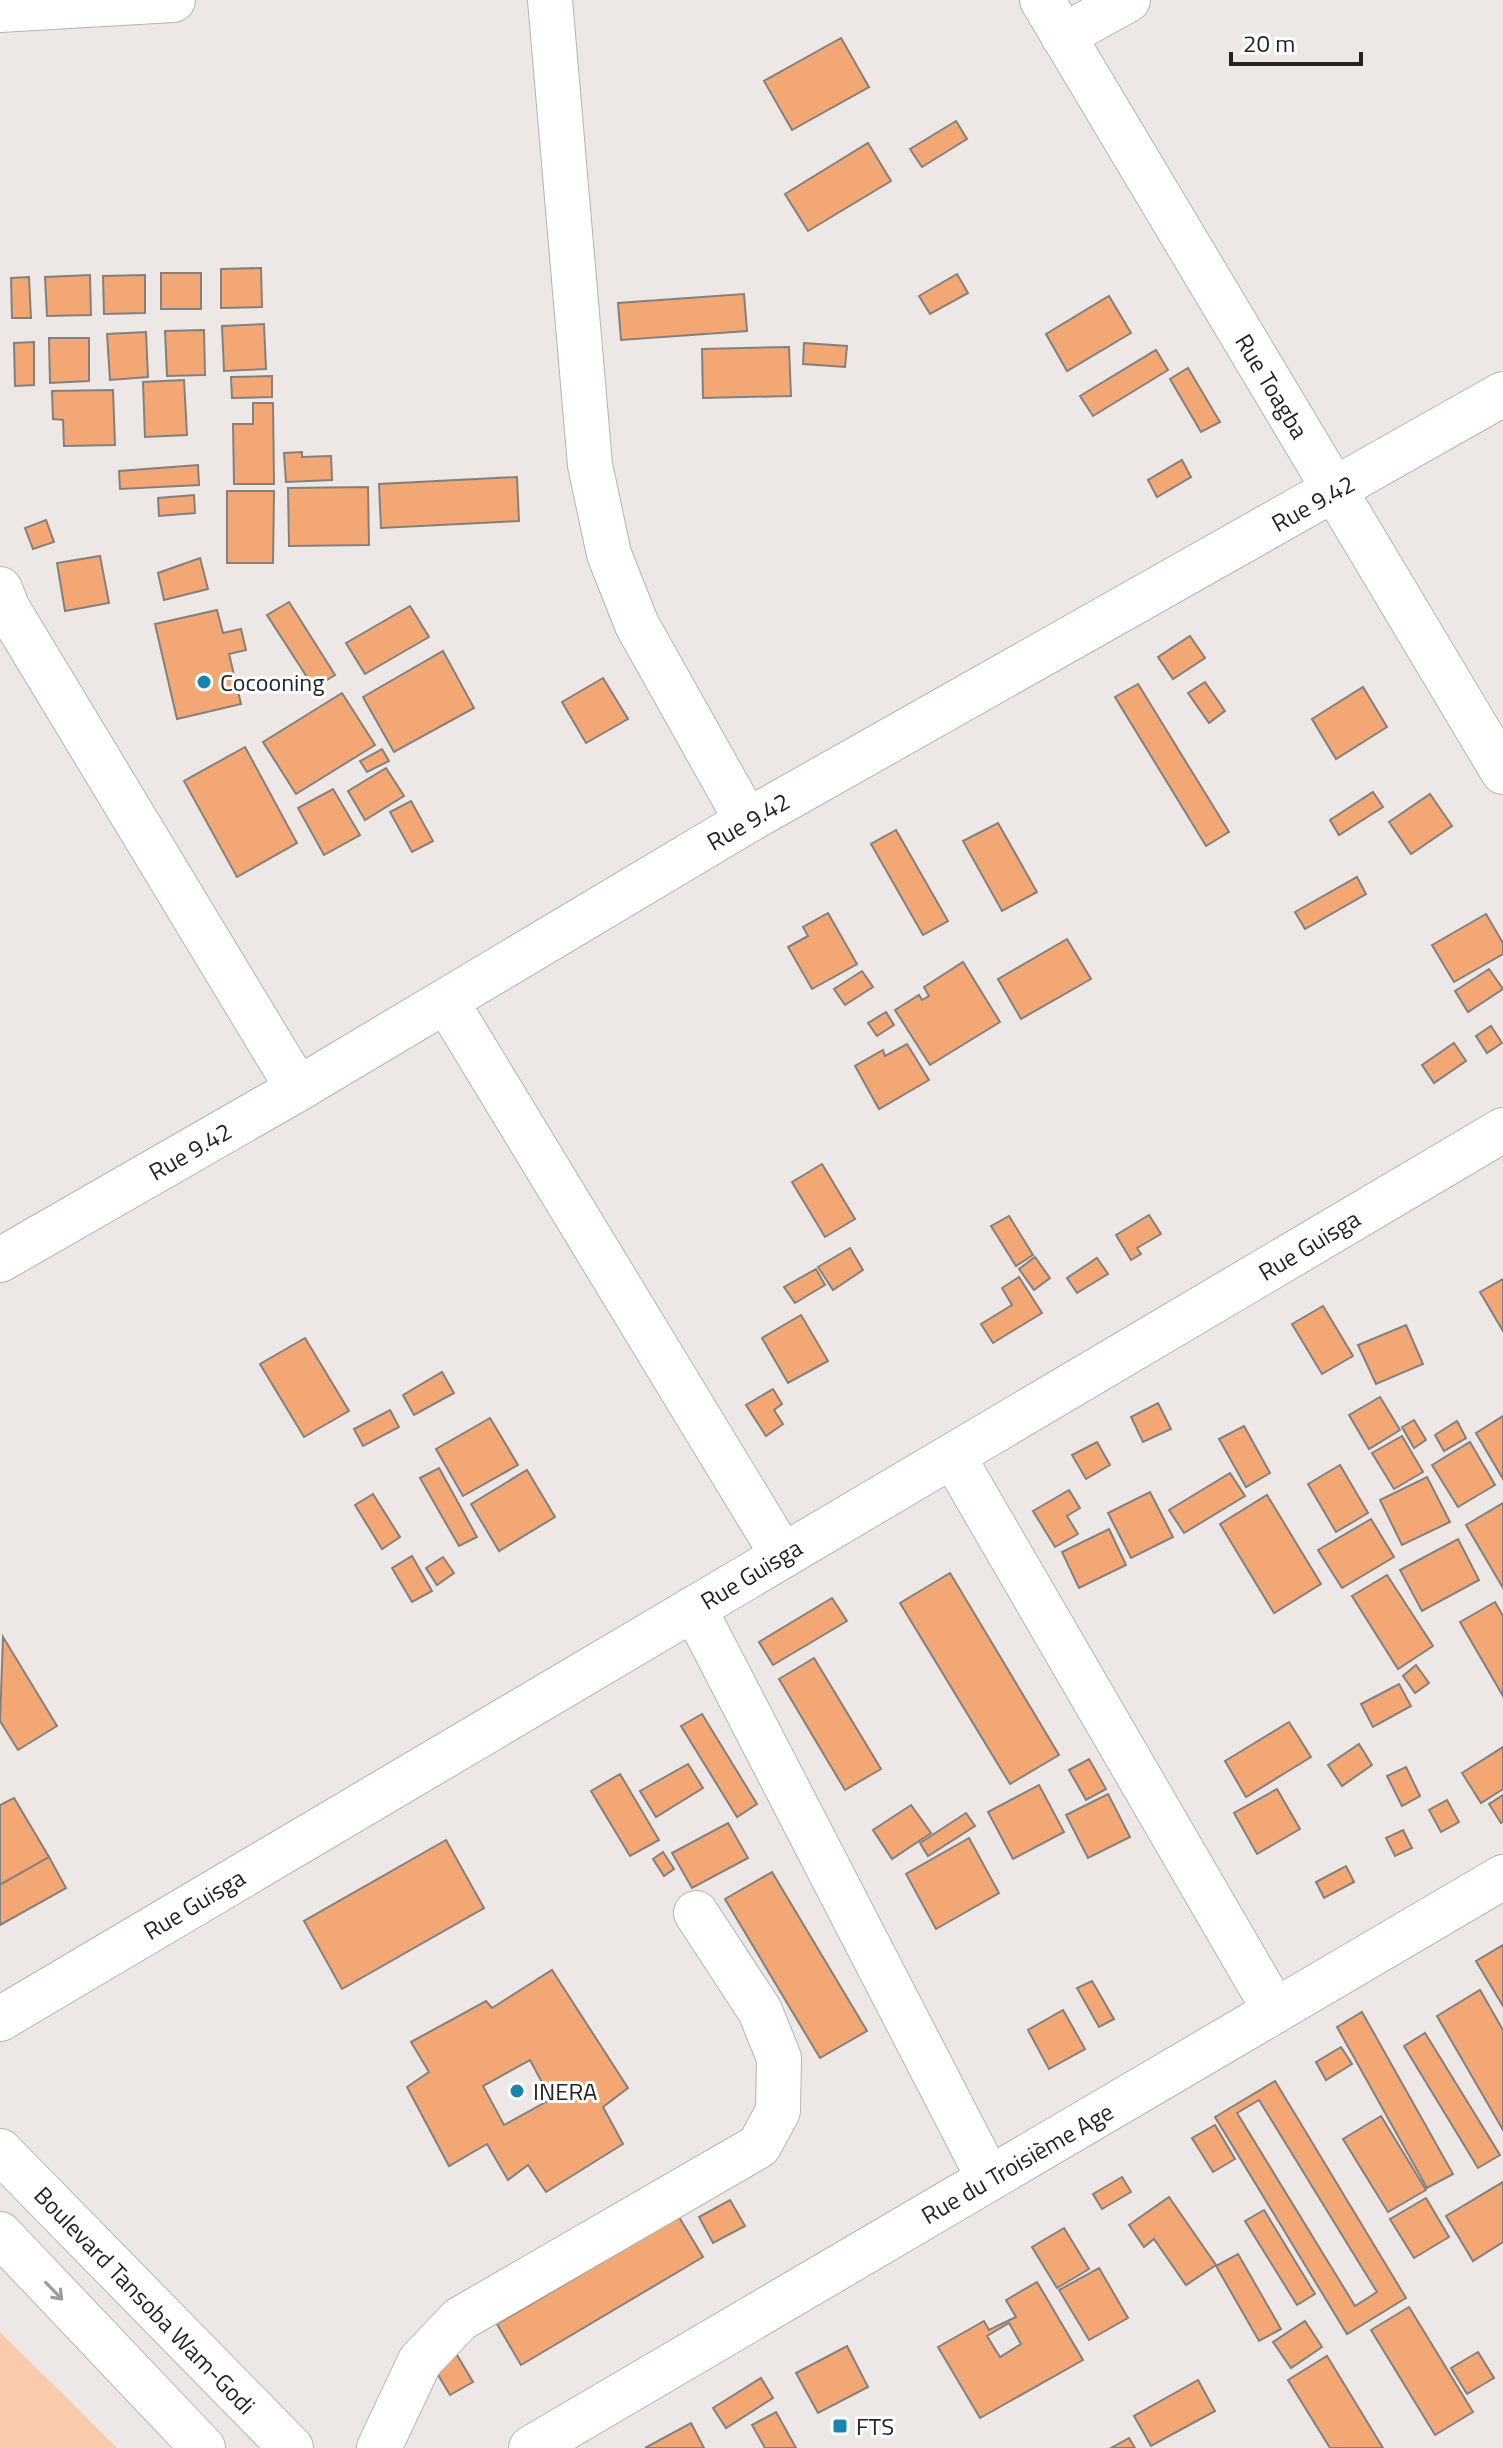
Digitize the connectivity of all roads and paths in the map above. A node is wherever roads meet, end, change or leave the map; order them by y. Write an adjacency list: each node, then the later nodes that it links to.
1 (173, 0): 4 (street)
2 (550, 0): 10 (street)
3 (1128, 0): 5 (street)
4 (0, 10)
5 (1052, 18): 7 (street, Rue Toagba)
6 (1503, 394): 7 (street, Rue 9.42)
7 (1335, 491): 9 (street, Rue Toagba); 10 (street, Rue 9.42)
8 (3, 604): 12 (street)
9 (1503, 772)
10 (747, 821): 11 (street, Rue 9.42)
11 (446, 1001): 12 (street, Rue 9.42); 16 (street)
12 (298, 1089): 14 (street, Rue 9.42)
13 (1503, 1130): 15 (street, Rue Guisga)
14 (0, 1260)
15 (953, 1456): 16 (street, Rue Guisga); 20 (street)
16 (783, 1556): 17 (street, Rue Guisga)
17 (694, 1608): 21 (street, Rue Guisga); 23 (street)
18 (1503, 1877): 20 (street, Rue du Troisième Age)
19 (696, 1913): 27 (street)
20 (1275, 2011): 23 (street, Rue du Troisième Age)
21 (0, 2019)
22 (0, 2151): 26 (street, Boulevard Tansoba Wam-Godi)
23 (989, 2179): 28 (street, Rue du Troisième Age)
24 (0, 2234): 25 (street, one-way to 25)
25 (203, 2448)
26 (291, 2448)
27 (379, 2448)
28 (531, 2448)

